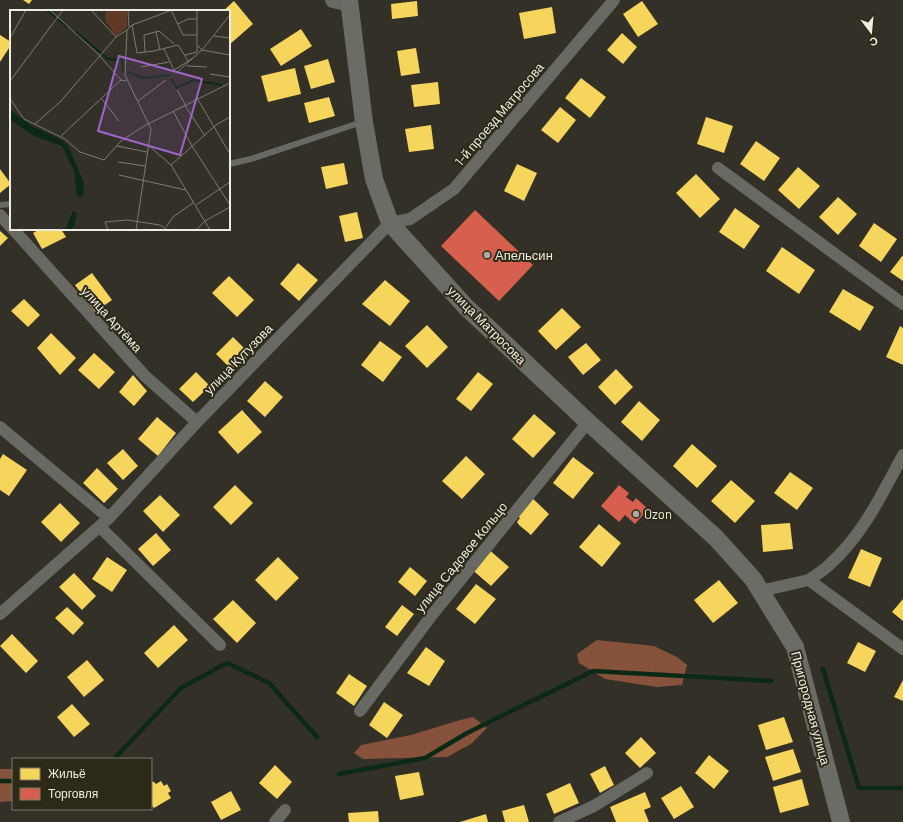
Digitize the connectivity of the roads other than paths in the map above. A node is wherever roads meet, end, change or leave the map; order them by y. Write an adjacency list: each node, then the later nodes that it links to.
1 (614, 0): 9 (street, 1-й проезд Матросова)
2 (344, 1): 3 (main road, улица Матросова)
3 (364, 122): 4 (lane); 9 (main road, улица Матросова)
4 (230, 164)
5 (718, 168): 12 (street)
6 (10, 204): 7 (lane)
7 (0, 206)
8 (0, 215): 10 (street, улица Артёма)
9 (390, 223): 13 (street, улица Кутузова); 14 (main road, улица Матросова)
10 (10, 226)
11 (14, 230): 13 (street, улица Артёма)
12 (903, 304)
13 (197, 422): 17 (street, улица Кутузова)
14 (588, 422): 20 (main road, улица Матросова); 24 (street, улица Садовое Кольцо)
15 (0, 427): 17 (street)
16 (903, 455): 19 (street)
17 (109, 518): 18 (street, улица Кутузова)
18 (100, 527): 21 (street, улица Кутузова); 22 (street)
19 (809, 580): 20 (street); 23 (street)
20 (757, 585): 29 (main road, Пригородная улица)
21 (0, 614)
22 (220, 645)
23 (903, 649)
24 (360, 711)
25 (648, 773): 28 (street)
26 (285, 810): 27 (street)
27 (275, 822)
28 (559, 822)
29 (842, 822)

